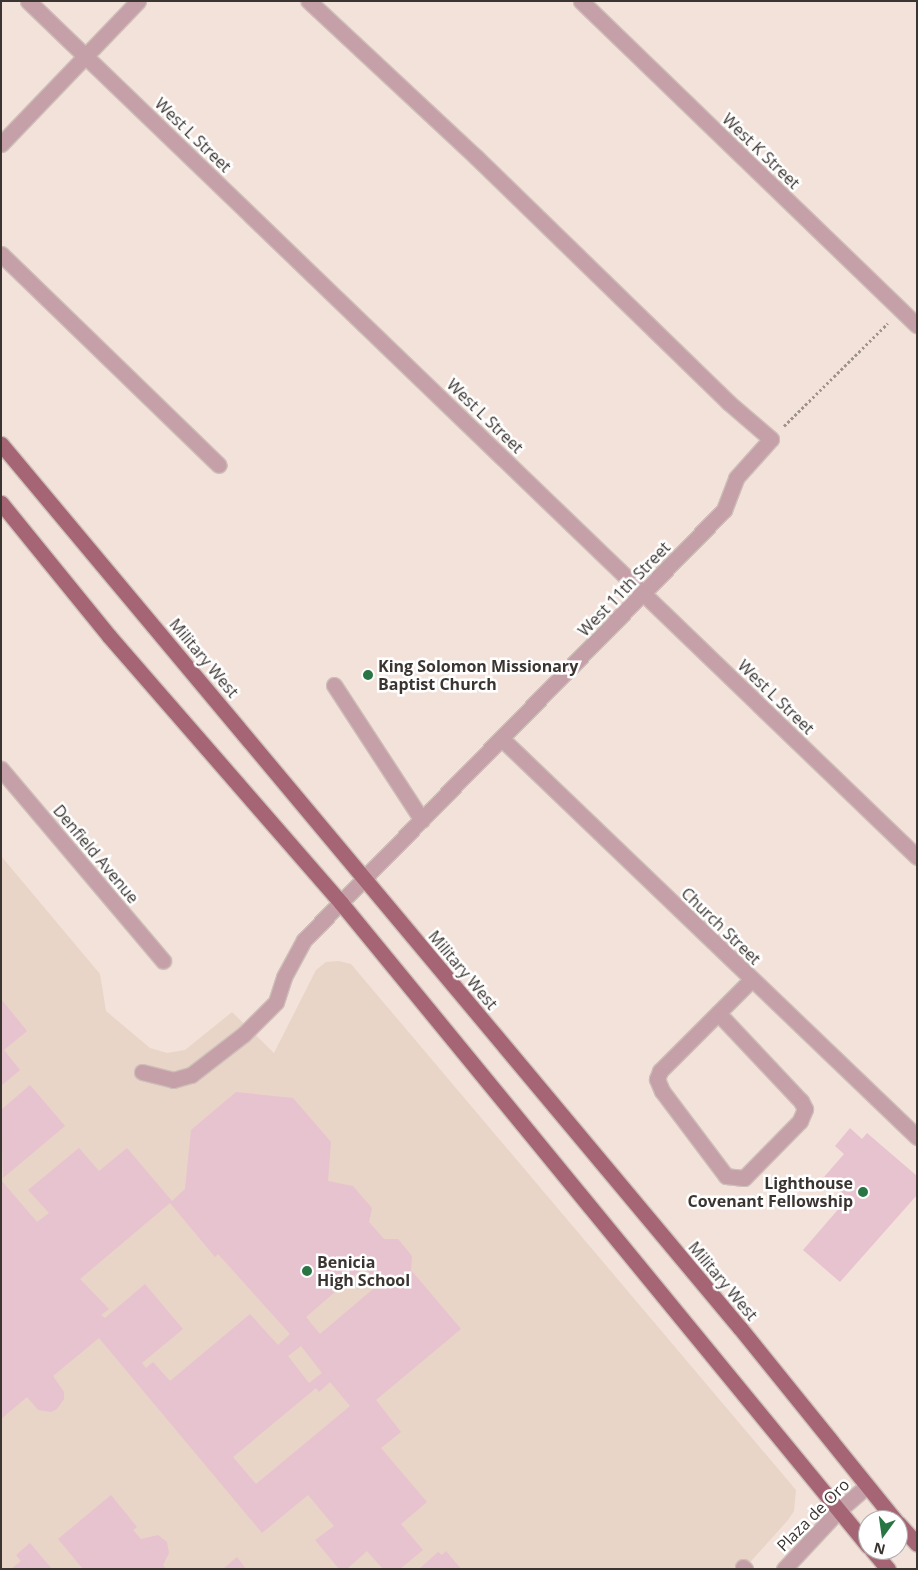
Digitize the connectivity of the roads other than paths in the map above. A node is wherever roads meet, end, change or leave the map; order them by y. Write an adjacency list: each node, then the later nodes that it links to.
1 (28, 1): 5 (street, West L Street)
2 (138, 1): 5 (street)
3 (309, 1): 12 (street, West 11th Street)
4 (581, 1): 8 (street, West K Street)
5 (86, 57): 6 (street); 12 (street, West L Street)
6 (1, 144)
7 (1, 254): 10 (street)
8 (917, 325)
9 (1, 444): 18 (main road, Military West)
10 (219, 465)
11 (1, 503): 19 (main road)
12 (644, 595): 14 (street, West 11th Street); 17 (street, West L Street)
13 (334, 685): 16 (street)
14 (502, 739): 16 (street, West 11th Street); 21 (street, Church Street)
15 (1, 769): 20 (street, Denfield Avenue)
16 (422, 820): 18 (street, West 11th Street)
17 (917, 857)
18 (365, 879): 19 (street, West 11th Street); 25 (main road, Military West)
19 (341, 903): 23 (street, West 11th Street); 27 (main road)
20 (164, 961)
21 (752, 979): 22 (street); 24 (street, Church Street)
22 (718, 1013): 22 (street)
23 (142, 1072)
24 (917, 1137)
25 (866, 1487): 26 (main road, Military West); 27 (street, Plaza de Oro)
26 (886, 1510)
27 (838, 1511): 28 (main road); 31 (street, Plaza de Oro)
28 (858, 1534)
29 (908, 1534): 30 (main road)
30 (917, 1544)
31 (784, 1569)

